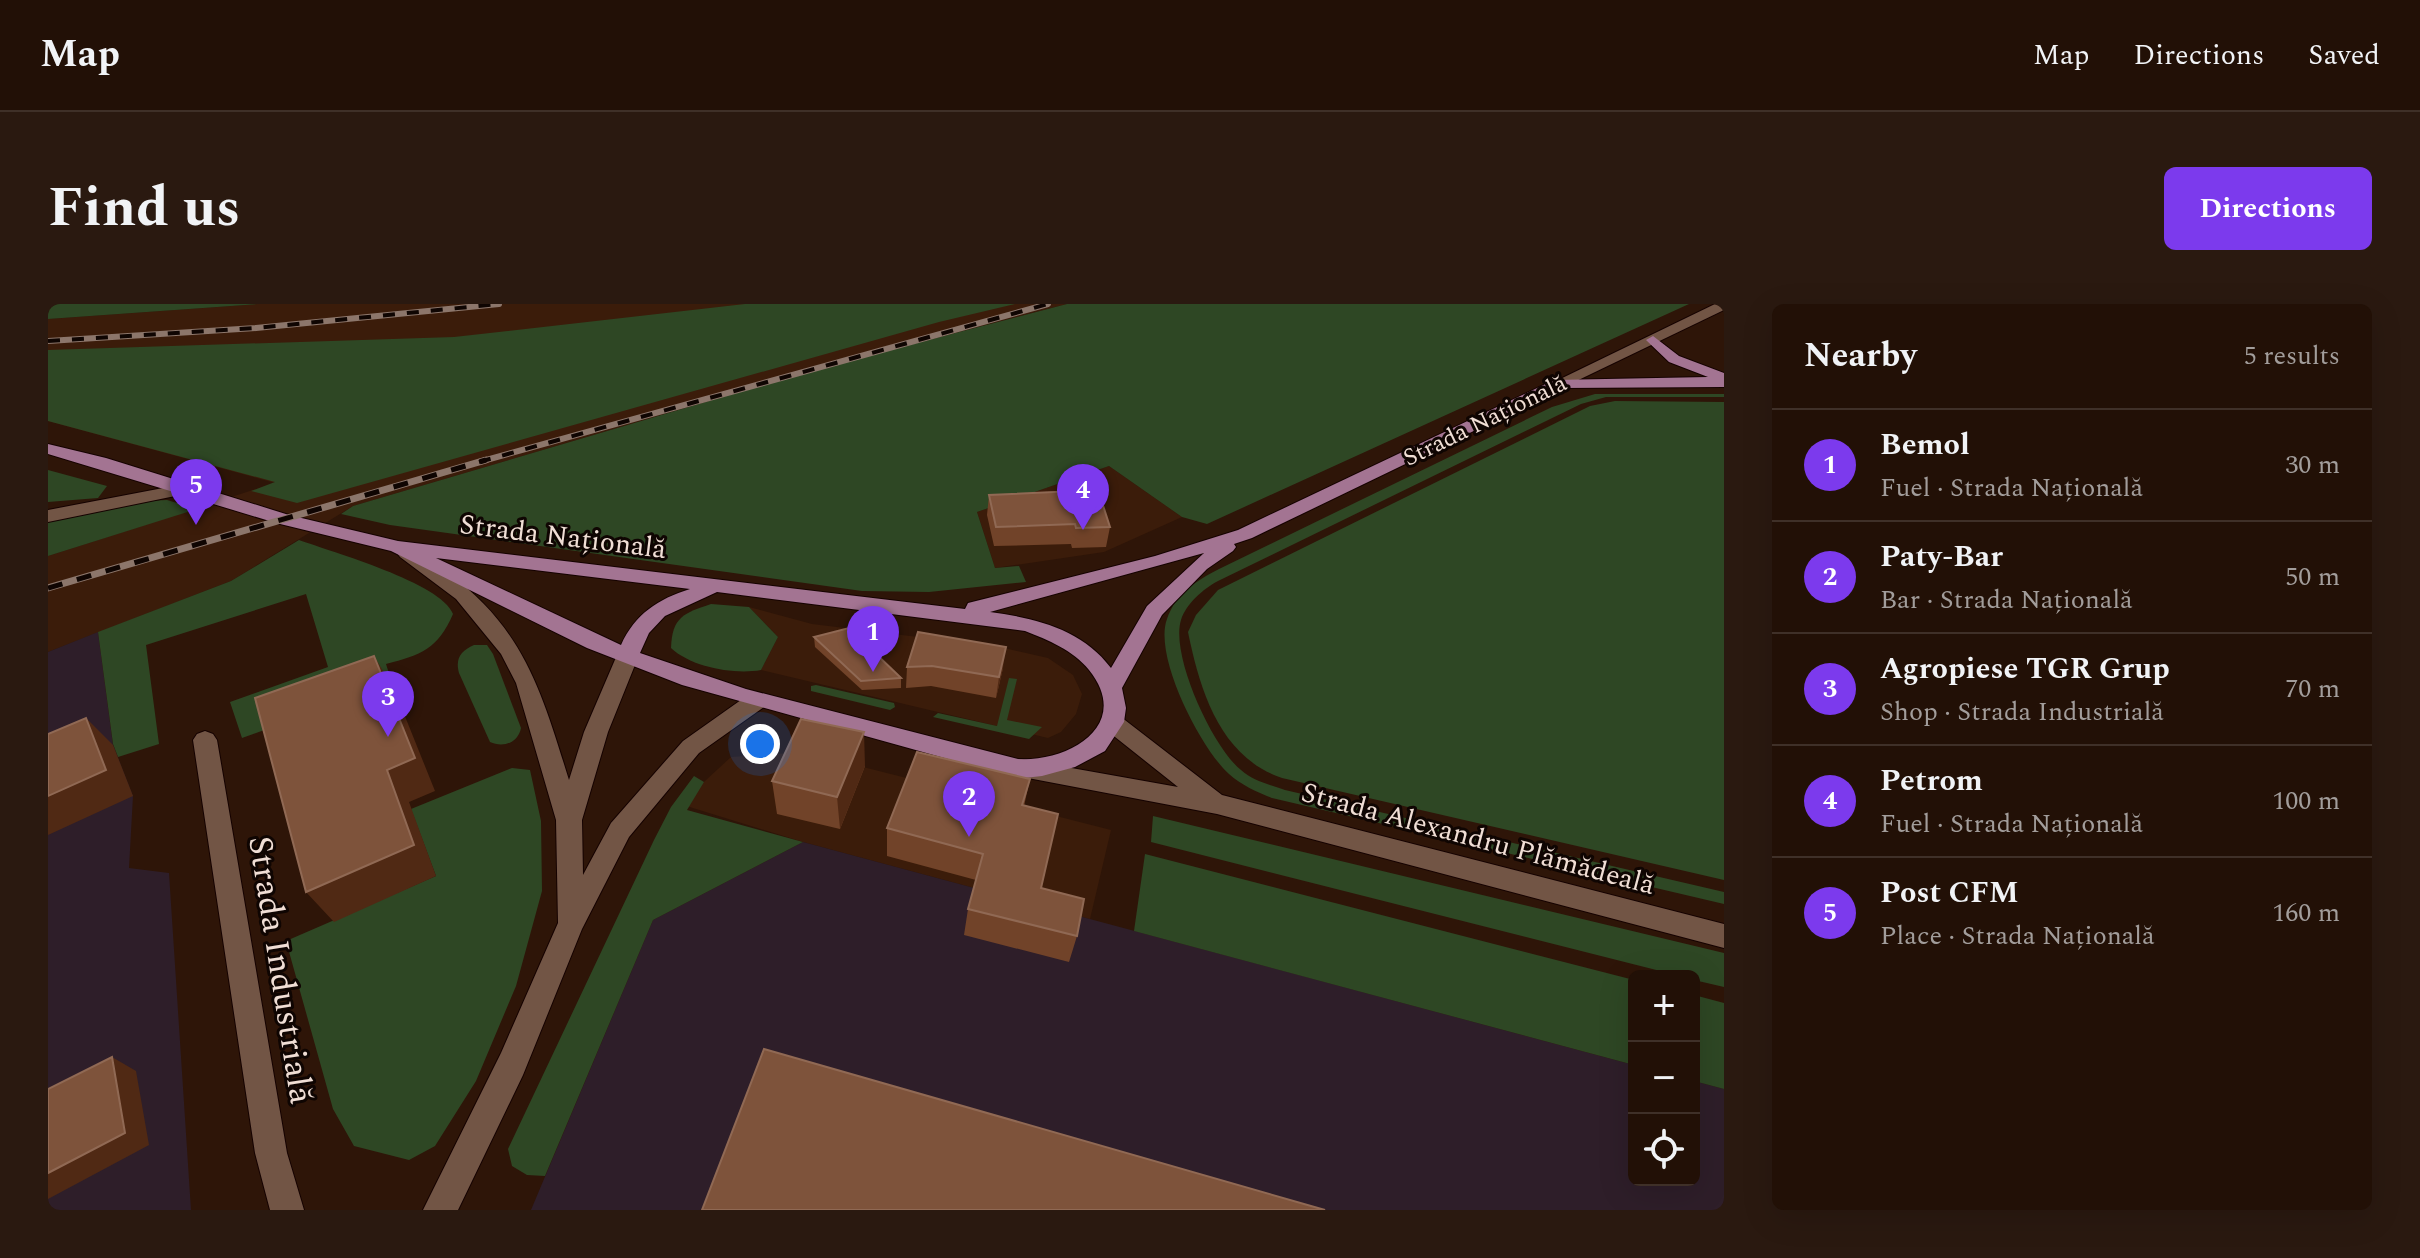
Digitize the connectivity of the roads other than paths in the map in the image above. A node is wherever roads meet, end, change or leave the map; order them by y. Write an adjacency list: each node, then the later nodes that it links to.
1 (1724, 305): 2 (street, Strada Națională)
2 (1653, 340): 3 (main road); 4 (street, Strada Națională)
3 (1724, 380): 4 (main road)
4 (1560, 383): 8 (main road, Strada Națională)
5 (48, 449): 6 (main road, Strada Națională)
6 (184, 489): 7 (street, Strada Națională); 9 (main road, Strada Națională)
7 (48, 516)
8 (1245, 534): 11 (main road, Strada Națională); 13 (main road, Strada Națională)
9 (398, 547): 10 (main road, Strada Națională); 12 (main road, Strada Națională); 19 (street)
10 (720, 588): 11 (main road, Strada Națională); 12 (main road, Strada Națională)
11 (938, 614): 13 (main road, Strada Națională)
12 (628, 655): 14 (main road, Strada Națională); 19 (street)
13 (1112, 685): 15 (main road)
14 (756, 701): 17 (main road, Strada Națională); 20 (street)
15 (1113, 723): 17 (main road, Strada Națională); 18 (street, Strada Alexandru Plămădeală)
16 (205, 740): 22 (street, Strada Industrială)
17 (1021, 768): 18 (street, Strada Alexandru Plămădeală)
18 (1217, 804): 21 (street, Strada Alexandru Plămădeală)
19 (569, 820): 20 (street)
20 (570, 926): 23 (street)
21 (1724, 936)
22 (287, 1210)
23 (440, 1210)

